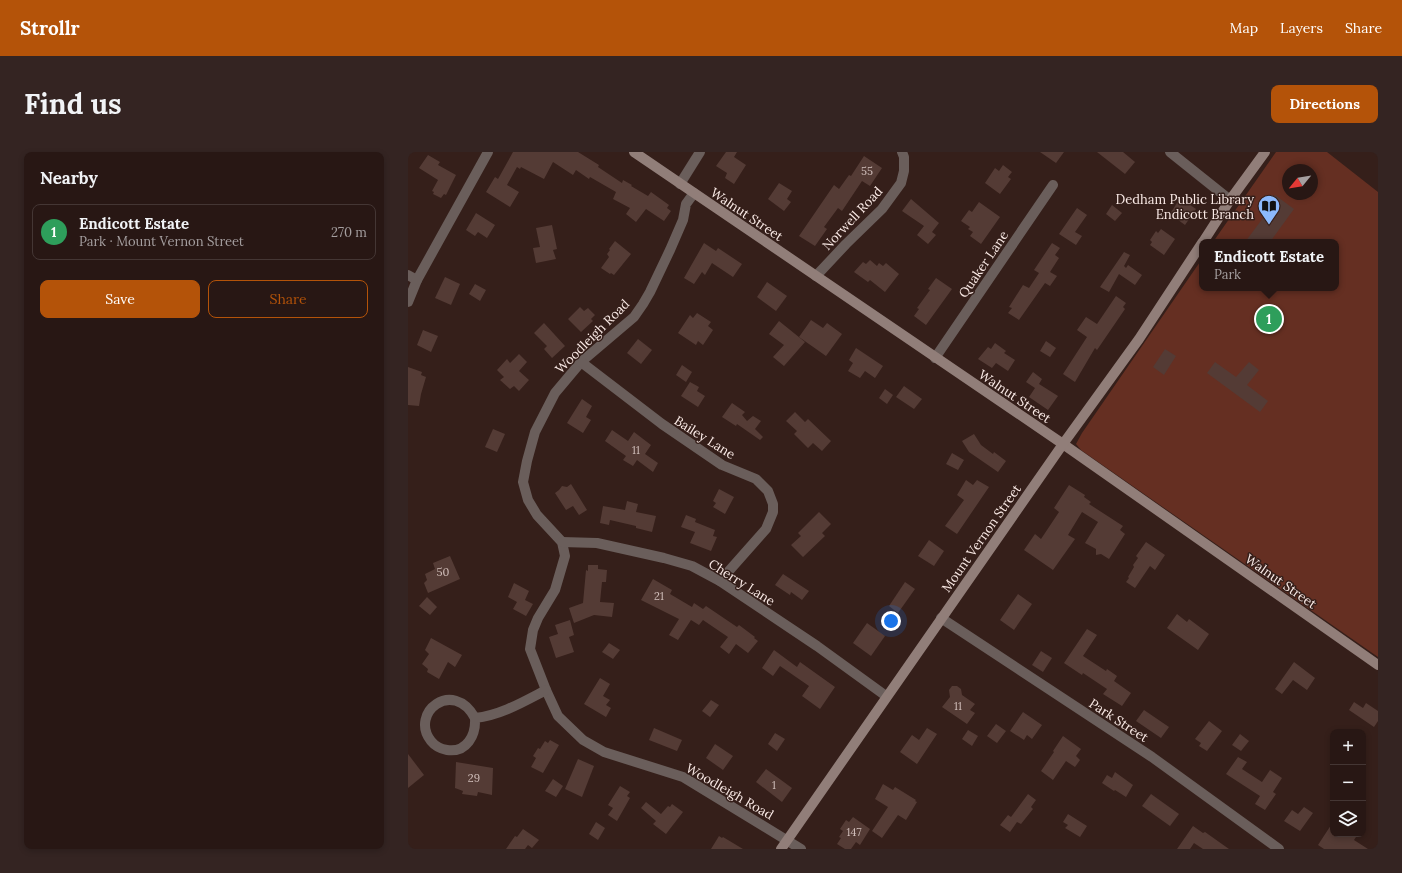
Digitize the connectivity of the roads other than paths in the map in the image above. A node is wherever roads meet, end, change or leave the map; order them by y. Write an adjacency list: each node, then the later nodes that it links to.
1 (488, 152): 15 (street)
2 (634, 152): 7 (street, Walnut Street)
3 (700, 152): 7 (street)
4 (902, 152): 14 (street, Norwell Road)
5 (1170, 152): 10 (street)
6 (1265, 152): 10 (street, Mount Vernon Street)
7 (680, 184): 9 (street, Walnut Street)
8 (1053, 185): 17 (street, Quaker Lane)
9 (694, 194): 14 (street, Walnut Street); 18 (street, Woodleigh Road)
10 (1230, 200): 11 (street, Mount Vernon Street)
11 (1204, 239)
12 (1199, 247): 19 (street, Mount Vernon Street)
13 (408, 275): 15 (street)
14 (816, 276): 17 (street, Walnut Street)
15 (417, 280): 16 (street)
16 (408, 302)
17 (935, 358): 19 (street, Walnut Street)
18 (581, 362): 20 (street, Woodleigh Road); 21 (street, Bailey Lane)
19 (1063, 444): 22 (street, Mount Vernon Street); 23 (street, Walnut Street)
20 (562, 542): 21 (street, Cherry Lane); 24 (street, Woodleigh Road)
21 (720, 581): 25 (street, Cherry Lane)
22 (941, 618): 25 (street, Mount Vernon Street); 30 (street, Park Street)
23 (1378, 665)
24 (546, 690): 26 (street); 27 (street, Woodleigh Road)
25 (886, 696): 27 (street, Mount Vernon Street)
26 (475, 718): 26 (street)
27 (787, 840): 28 (street, Mount Vernon Street); 29 (street, Woodleigh Road)
28 (781, 849)
29 (801, 849)
30 (1279, 849)

